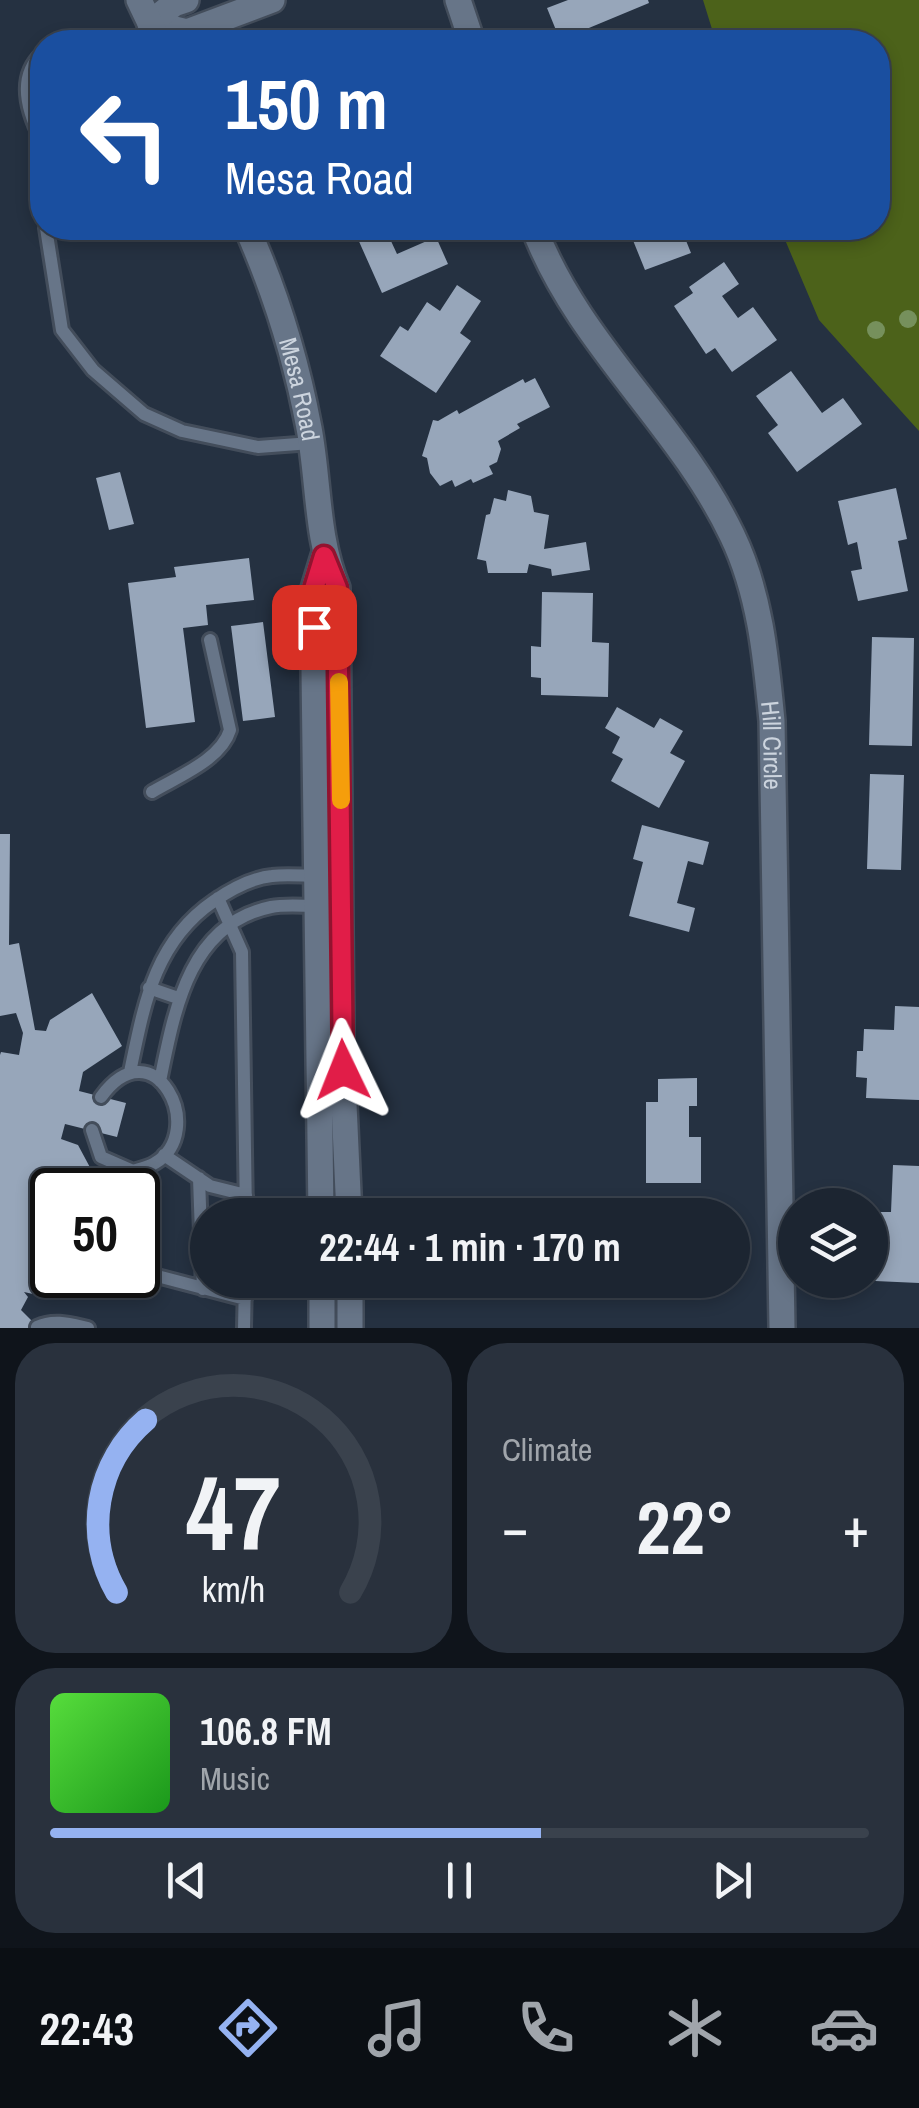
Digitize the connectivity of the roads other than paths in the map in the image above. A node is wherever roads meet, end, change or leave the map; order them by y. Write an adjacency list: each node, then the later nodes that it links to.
1 (186, 0): 4 (main road)
2 (458, 0): 7 (main road)
3 (258, 3): 6 (main road)
4 (149, 22): 5 (main road)
5 (179, 30)
6 (192, 30)
7 (468, 30)
8 (30, 77): 9 (lane)
9 (30, 113)
10 (48, 240): 13 (lane)
11 (252, 240): 13 (main road, Mesa Road)
12 (539, 240): 44 (main road, Hill Circle)
13 (311, 443): 16 (main road, Mesa Road)
14 (210, 640): 15 (lane)
15 (152, 792)
16 (329, 876): 17 (lane); 18 (main road, Mesa Road)
17 (218, 898): 19 (lane); 20 (lane)
18 (329, 906): 19 (lane); 31 (main road, Mesa Road); 32 (main road, Mesa Road)
19 (230, 925): 21 (lane); 28 (lane)
20 (149, 988): 21 (lane); 22 (lane)
21 (178, 998): 23 (lane)
22 (130, 1072): 23 (lane); 24 (lane)
23 (160, 1081): 26 (lane)
24 (101, 1097)
25 (92, 1130): 26 (lane)
26 (164, 1155): 27 (lane)
27 (198, 1178): 28 (lane); 29 (lane)
28 (246, 1194): 30 (lane)
29 (199, 1198)
30 (246, 1198)
31 (321, 1198)
32 (348, 1198)
33 (160, 1278): 34 (lane)
34 (190, 1286)
35 (240, 1298): 38 (lane)
36 (322, 1298): 42 (main road)
37 (350, 1298): 43 (main road)
38 (244, 1299): 41 (lane)
39 (37, 1326): 40 (lane)
40 (88, 1328)
41 (244, 1328)
42 (322, 1328)
43 (350, 1328)
44 (782, 1328)

